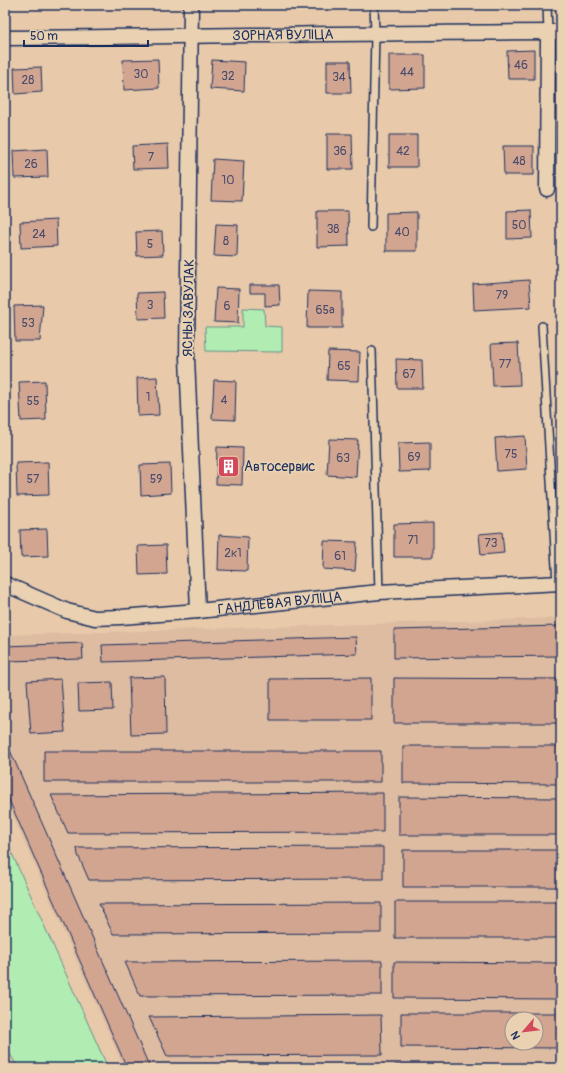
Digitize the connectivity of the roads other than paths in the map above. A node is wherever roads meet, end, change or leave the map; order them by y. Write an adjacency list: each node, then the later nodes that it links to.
1 (191, 5): 6 (street, ЯСНЫ ЗАВУЛАК)
2 (374, 5): 5 (lane)
3 (547, 5): 4 (lane)
4 (554, 32): 5 (street, ЗОРНАЯ ВУЛІЦА); 8 (street)
5 (375, 33): 6 (street, ЗОРНАЯ ВУЛІЦА); 9 (lane)
6 (191, 37): 7 (street, ЗОРНАЯ ВУЛІЦА); 15 (street, ЯСНЫ ЗАВУЛАК)
7 (5, 38)
8 (547, 189)
9 (371, 227)
10 (542, 326): 13 (lane)
11 (372, 351): 14 (lane)
12 (5, 584): 15 (street, ГАНДЛЁВАЯ ВУЛІЦА)
13 (559, 584): 14 (street, ГАНДЛЁВАЯ ВУЛІЦА)
14 (378, 592): 15 (street, ГАНДЛЁВАЯ ВУЛІЦА)
15 (198, 611)

